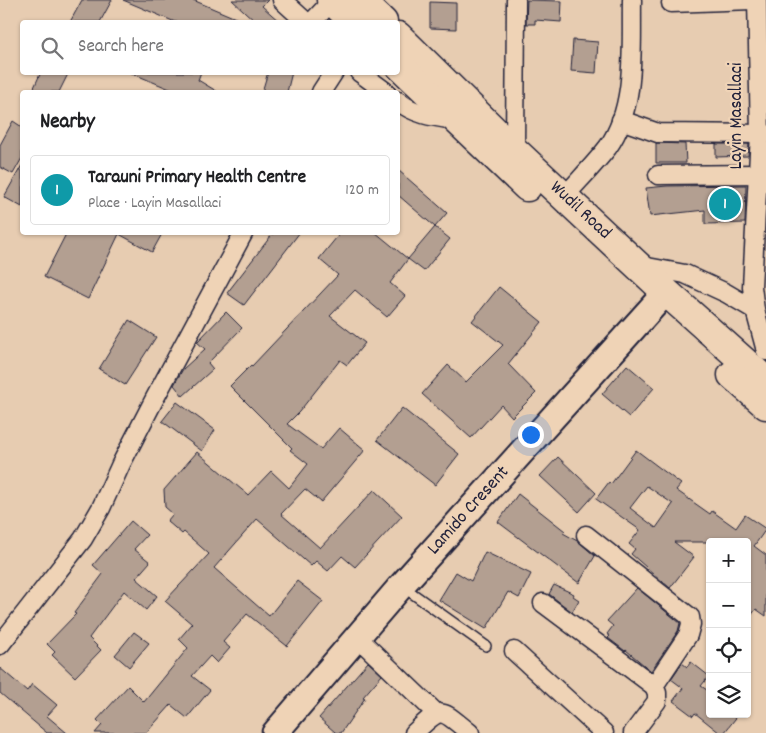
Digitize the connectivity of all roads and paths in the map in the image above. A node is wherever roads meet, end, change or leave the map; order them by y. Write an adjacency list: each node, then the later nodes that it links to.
1 (282, 0): 10 (street)
2 (332, 0): 11 (street); 12 (main road)
3 (360, 0): 13 (main road)
4 (516, 0): 24 (street)
5 (632, 0): 22 (street)
6 (752, 0): 9 (street)
7 (759, 0): 8 (street); 23 (street, Layin Masallaci)
8 (766, 0)
9 (671, 3)
10 (304, 20)
11 (314, 20)
12 (352, 20)
13 (381, 20)
14 (400, 38): 24 (main road, Wudil Road)
15 (400, 66): 21 (main road, Wudil Road)
16 (332, 75): 18 (street)
17 (363, 75): 19 (street)
18 (322, 90)
19 (383, 90)
20 (400, 104): 21 (street)
21 (456, 120): 30 (main road, Wudil Road)
22 (621, 120): 23 (street); 27 (street)
23 (763, 134): 25 (street, Layin Masallaci)
24 (515, 151): 27 (main road, Wudil Road)
25 (758, 174): 26 (street); 31 (street, Layin Masallaci)
26 (658, 175)
27 (564, 196): 29 (main road, Wudil Road)
28 (242, 235): 39 (street)
29 (638, 265): 30 (main road, Wudil Road); 31 (street)
30 (660, 299): 33 (main road, Wudil Road); 34 (main road, Wudil Road); 36 (street, Lamido Cresent)
31 (755, 310): 32 (street, Layin Masallaci)
32 (766, 351)
33 (766, 381)
34 (766, 405)
35 (586, 535): 42 (street)
36 (401, 586): 38 (street, Lamido Cresent); 40 (lane)
37 (542, 603): 42 (street)
38 (357, 637): 43 (street); 44 (street, Lamido Cresent)
39 (0, 645)
40 (486, 646)
41 (514, 651): 47 (street)
42 (654, 686): 48 (street)
43 (436, 713): 45 (street); 46 (street)
44 (275, 733)
45 (414, 733)
46 (470, 733)
47 (604, 733)
48 (634, 733)

